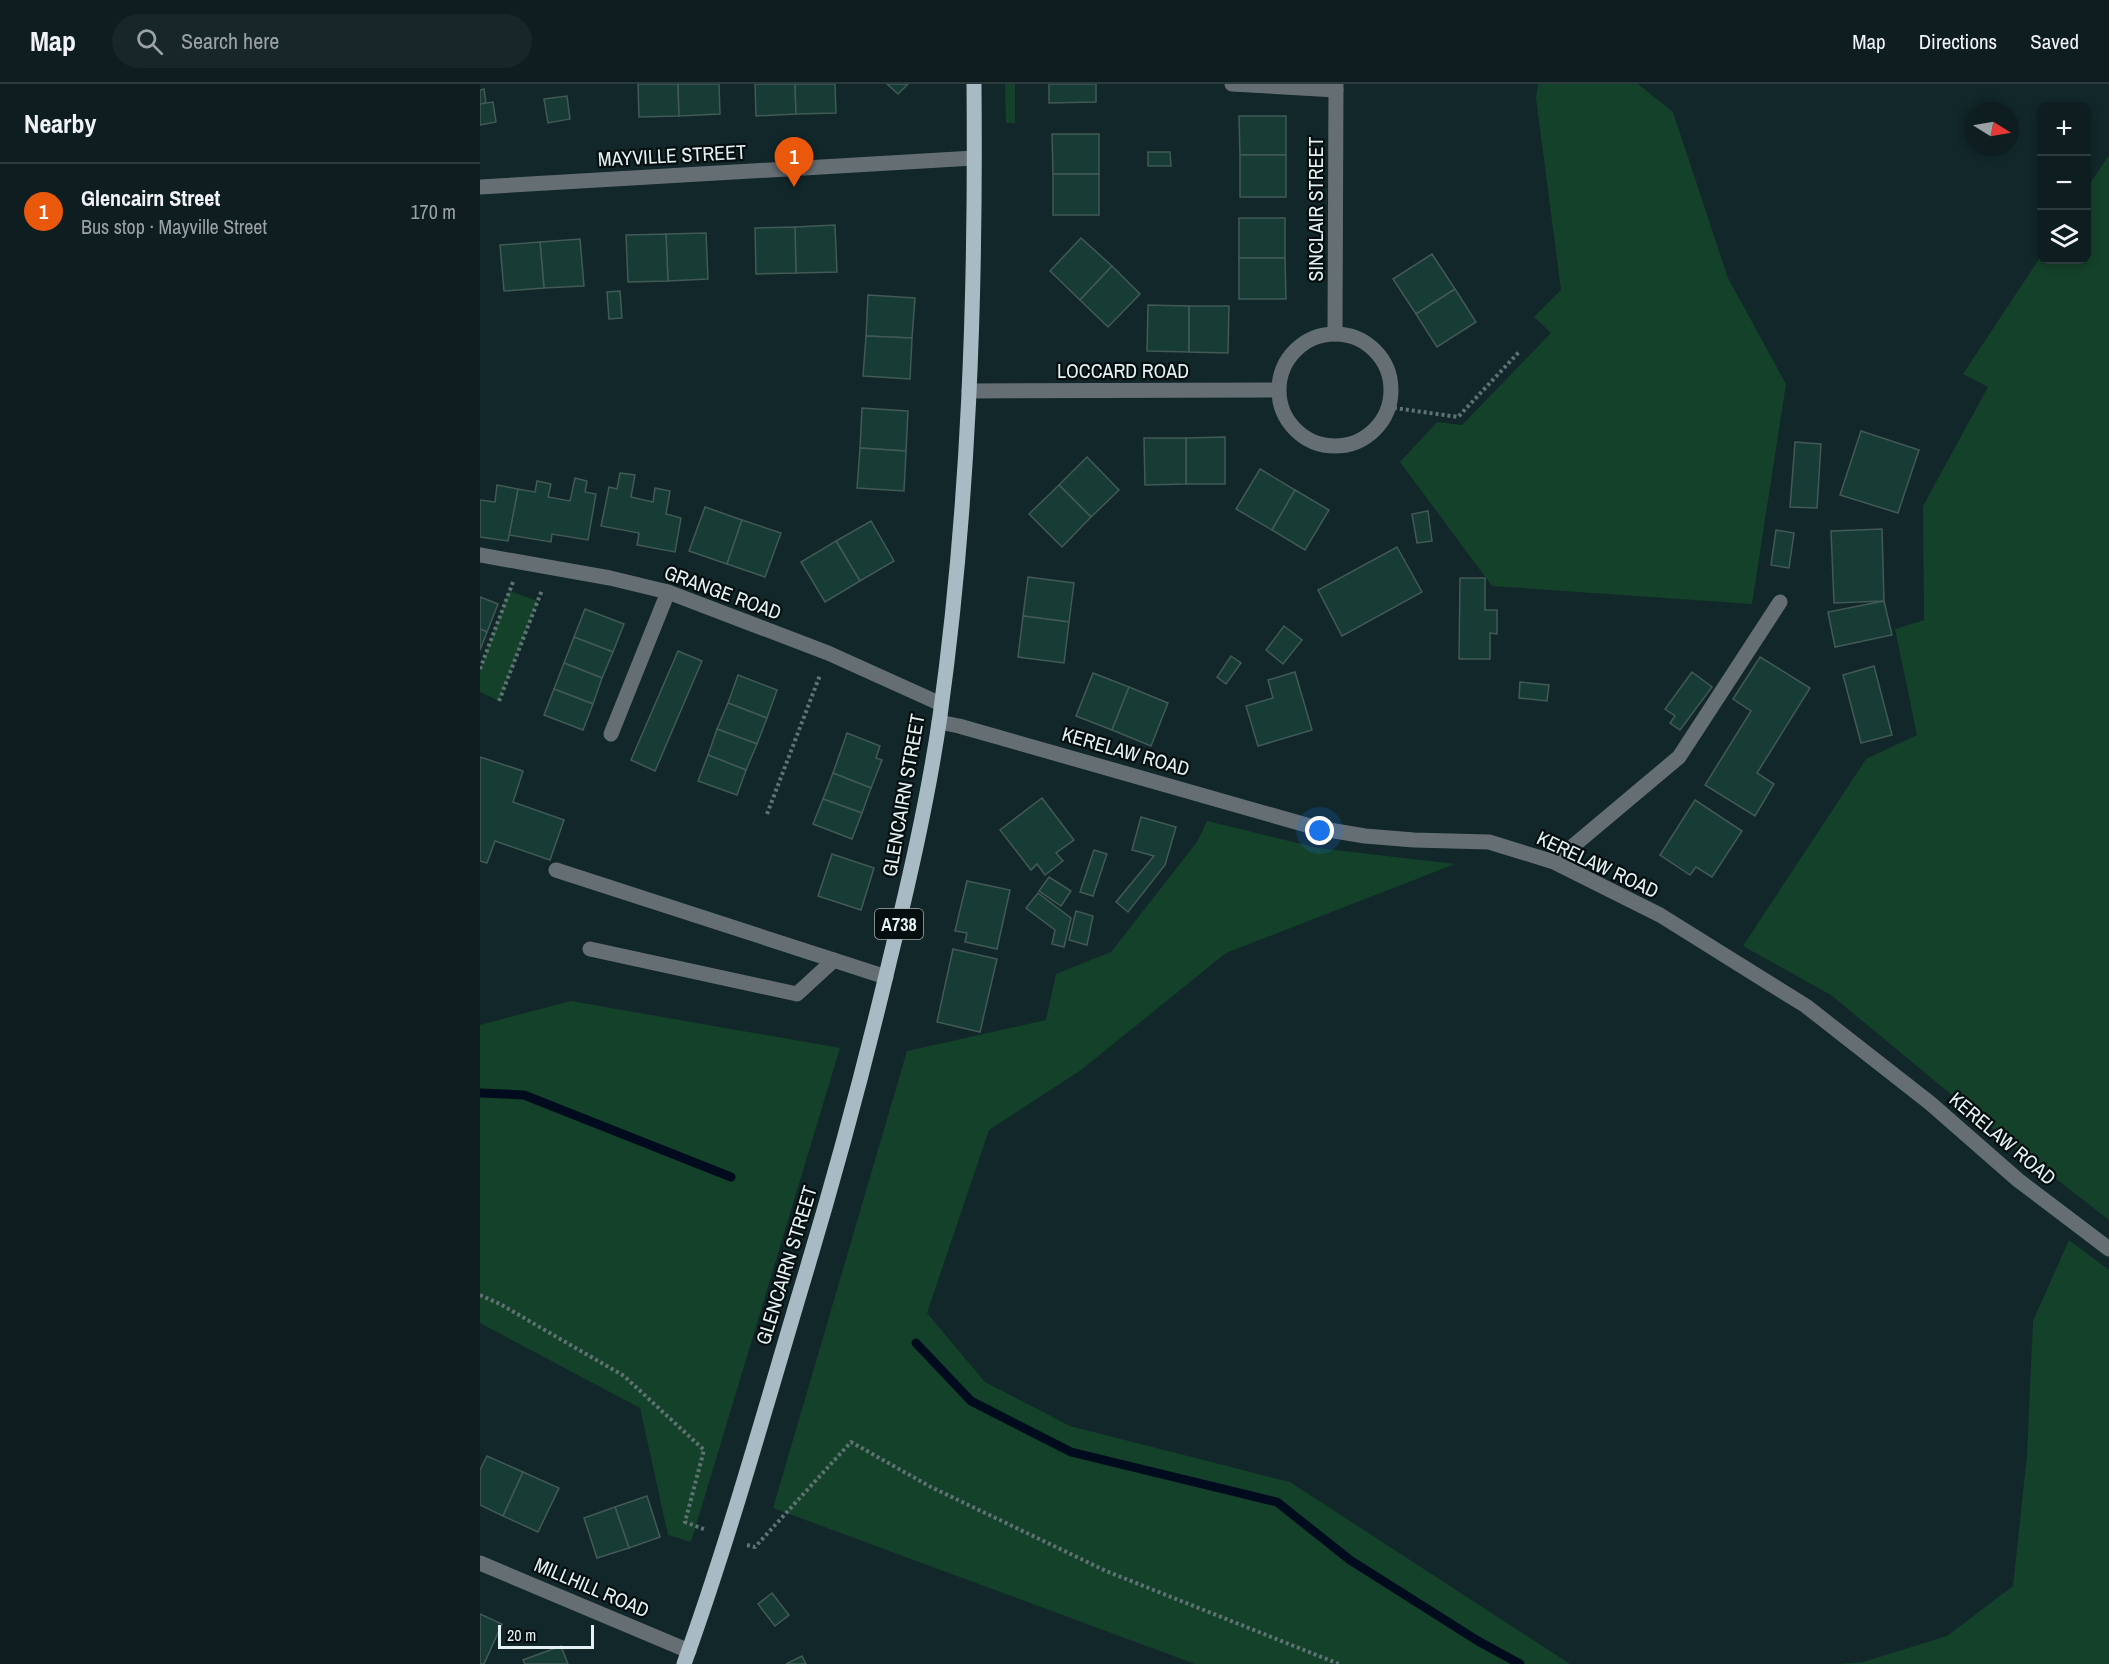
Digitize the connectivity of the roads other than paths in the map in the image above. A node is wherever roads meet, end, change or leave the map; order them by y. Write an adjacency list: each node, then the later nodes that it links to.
1 (974, 84): 4 (main road, GLENCAIRN STREET / A738)
2 (1232, 84): 3 (street)
3 (1336, 87): 6 (street, SINCLAIR STREET)
4 (974, 158): 5 (street, MAYVILLE STREET); 8 (main road, GLENCAIRN STREET / A738)
5 (480, 187)
6 (1335, 334): 7 (street); 7 (street)
7 (1278, 390): 8 (street, LOCCARD ROAD)
8 (969, 391): 12 (main road, GLENCAIRN STREET / A738)
9 (480, 555): 10 (street, GRANGE ROAD)
10 (668, 592): 12 (street, GRANGE ROAD); 14 (street)
11 (1780, 602): 15 (street)
12 (941, 704): 13 (main road, GLENCAIRN STREET / A738)
13 (939, 722): 15 (street, KERELAW ROAD); 19 (main road, GLENCAIRN STREET / A738)
14 (611, 734)
15 (1554, 862): 20 (street, KERELAW ROAD)
16 (556, 870): 18 (street)
17 (590, 949): 18 (street)
18 (834, 960): 19 (street)
19 (886, 977): 22 (main road, GLENCAIRN STREET / A738)
20 (2109, 1249)
21 (480, 1563): 22 (street, MILLHILL ROAD)
22 (686, 1657)

